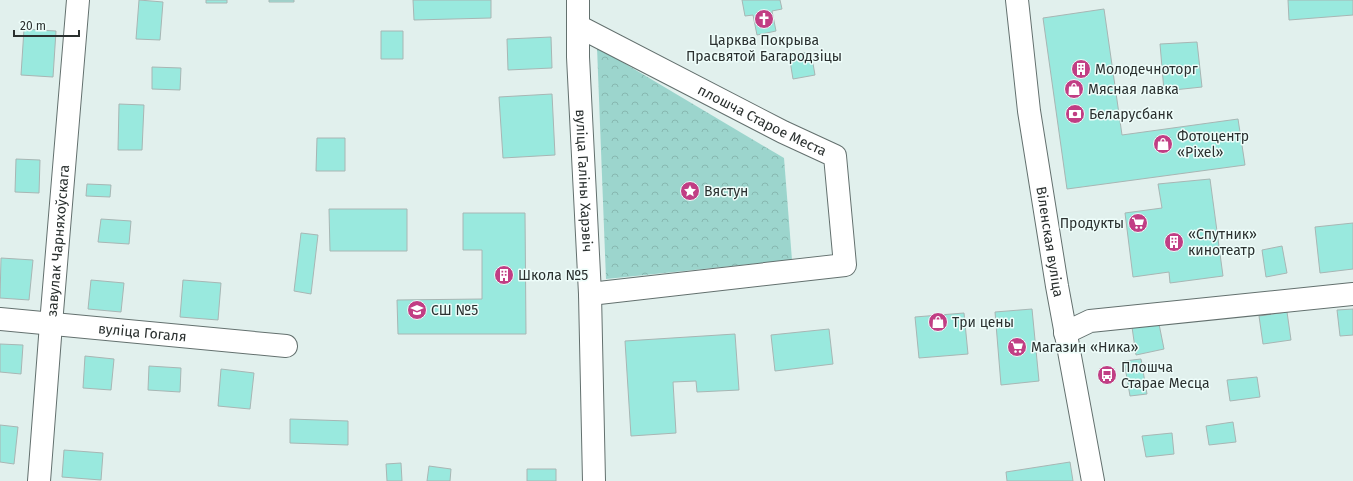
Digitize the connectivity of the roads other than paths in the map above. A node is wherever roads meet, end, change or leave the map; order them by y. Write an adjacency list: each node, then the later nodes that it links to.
1 (78, 0): 8 (street, завулак Чарняхоўскага)
2 (578, 0): 4 (street, вуліца Галіны Харэвіч)
3 (1017, 0): 9 (street, Віленская вуліца)
4 (578, 26): 5 (street, вуліца Галіны Харэвіч); 5 (street, плошча Старое Места)
5 (590, 294): 12 (street, вуліца Галіны Харэвіч)
6 (1353, 294): 9 (street)
7 (0, 319): 8 (street, вуліца Гогаля)
8 (51, 324): 10 (street, вуліца Гогаля); 11 (street, завулак Чарняхоўскага)
9 (1065, 333): 13 (street, Віленская вуліца)
10 (286, 346)
11 (39, 481)
12 (594, 481)
13 (1093, 481)

